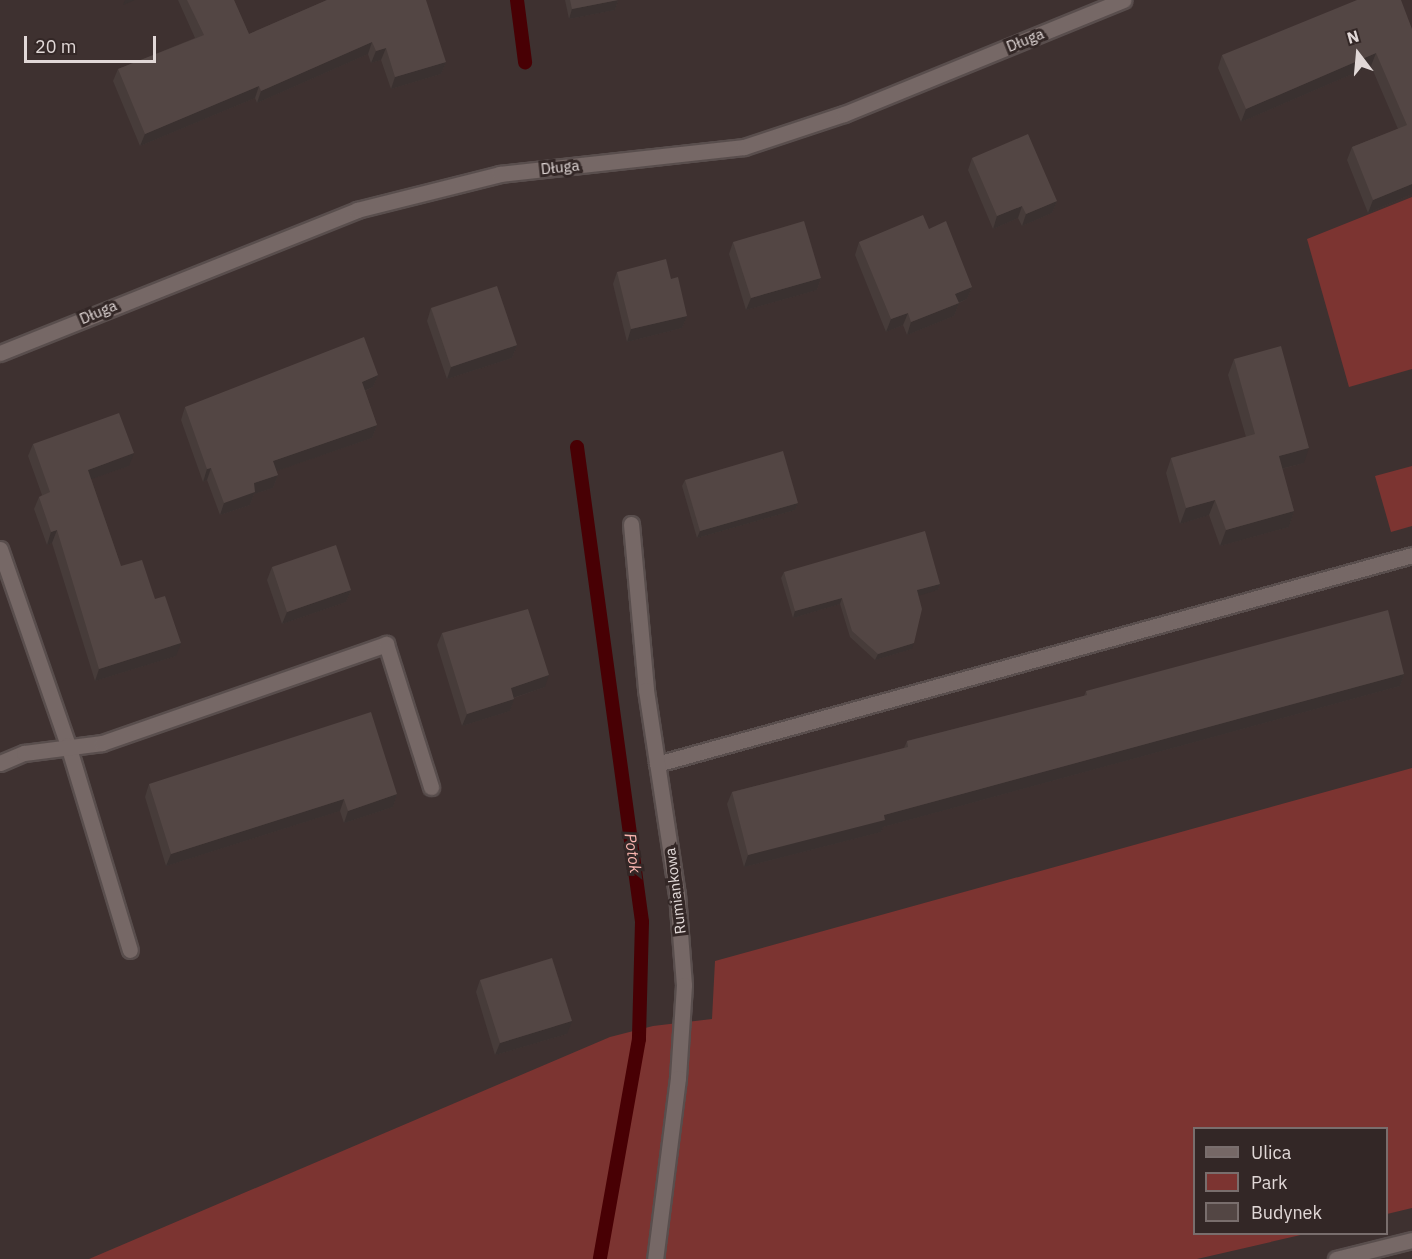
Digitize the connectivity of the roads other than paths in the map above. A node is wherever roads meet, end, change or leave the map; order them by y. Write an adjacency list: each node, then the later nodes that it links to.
1 (1124, 0): 2 (street, Długa)
2 (0, 353)
3 (632, 524): 8 (street, Rumiankowa)
4 (0, 549): 6 (street)
5 (1412, 555): 8 (street)
6 (68, 745): 7 (street); 9 (street); 10 (street)
7 (0, 762)
8 (657, 764): 12 (street, Rumiankowa)
9 (431, 787)
10 (130, 950)
11 (1412, 1240): 13 (street)
12 (655, 1259)
13 (1336, 1259)

